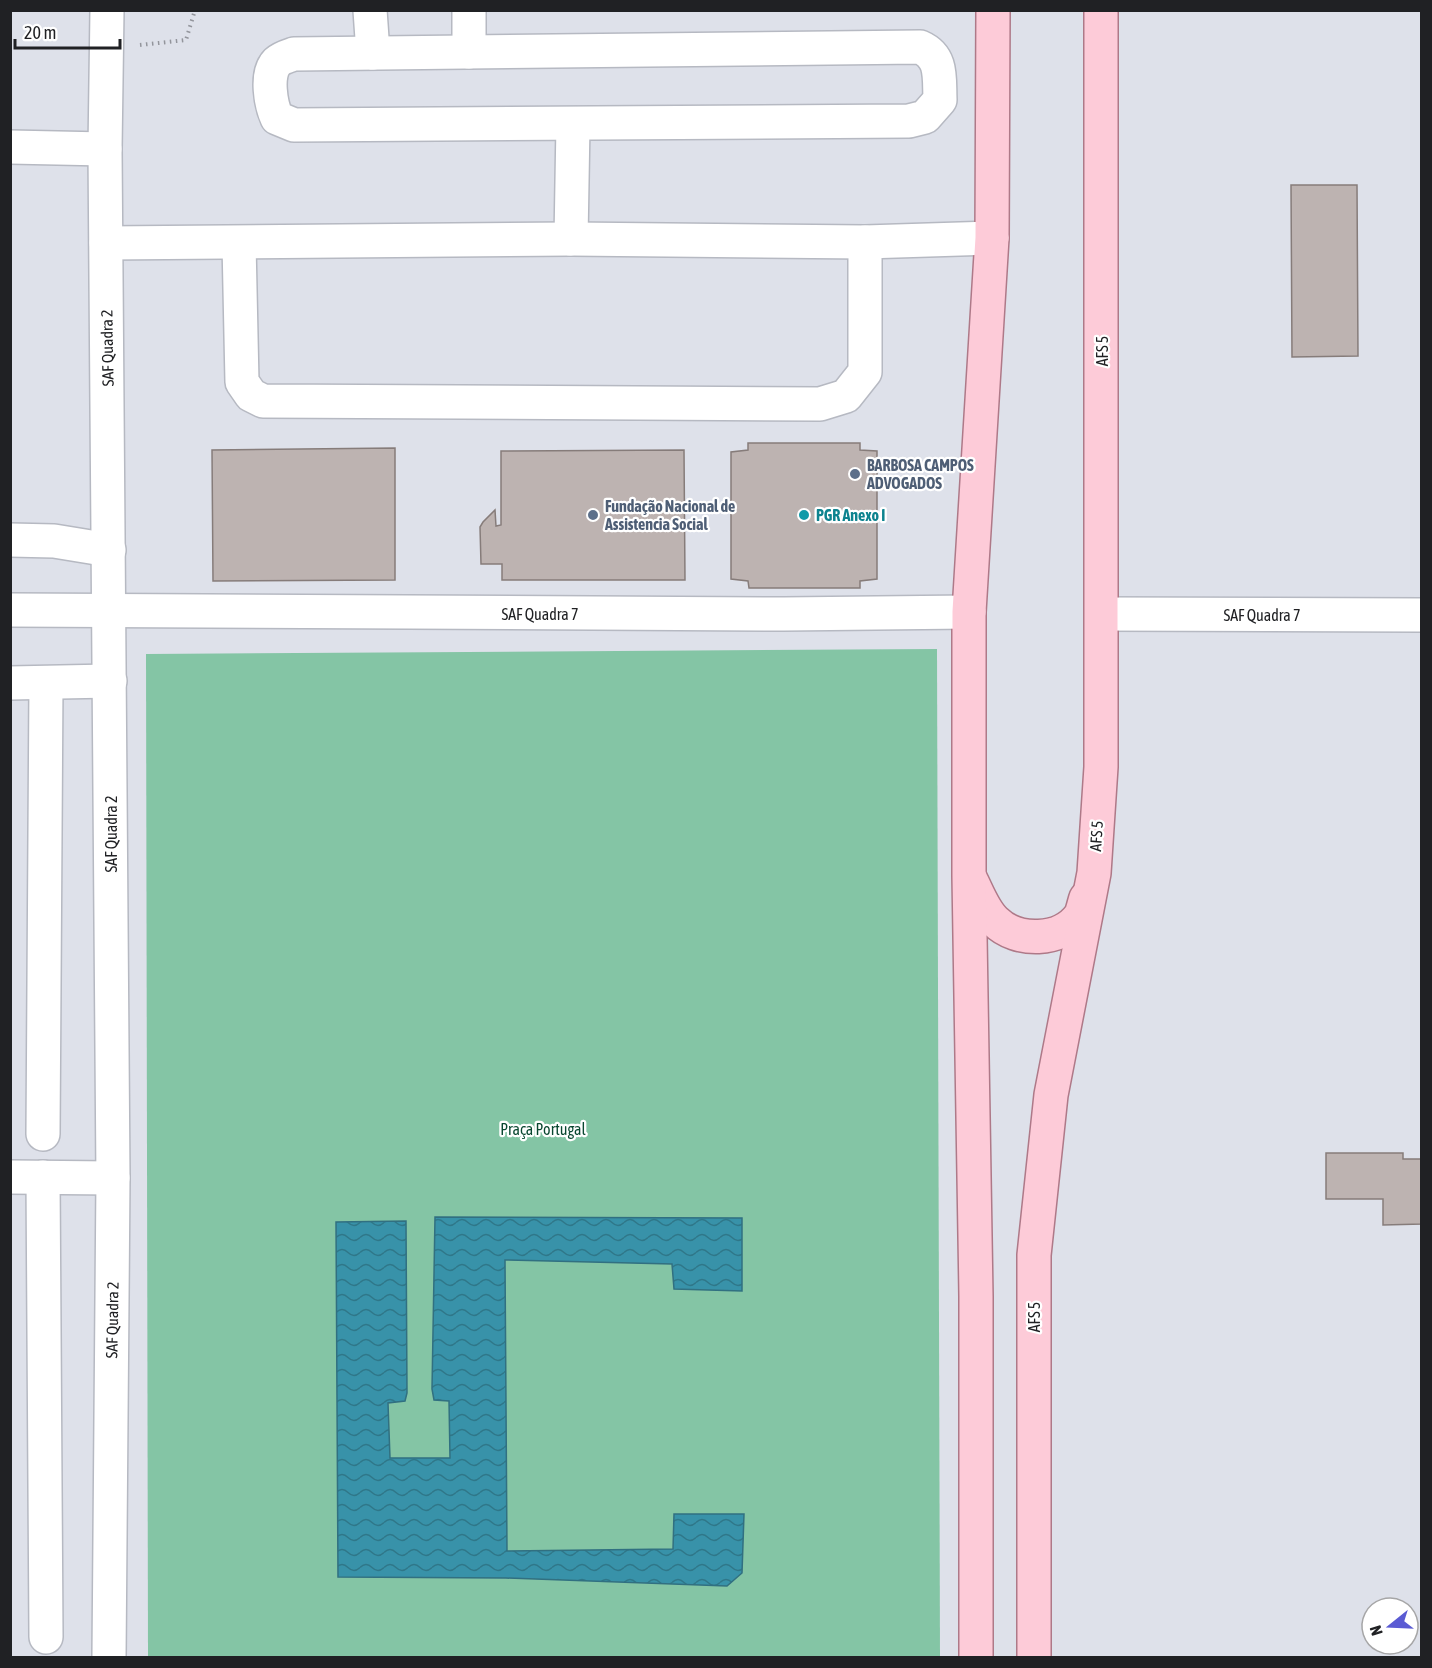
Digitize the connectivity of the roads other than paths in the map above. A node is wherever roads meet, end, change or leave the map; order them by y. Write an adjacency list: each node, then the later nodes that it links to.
1 (107, 10): 10 (street, SAF Quadra 2)
2 (370, 10): 7 (street)
3 (469, 10): 6 (street)
4 (993, 10): 12 (main road)
5 (1101, 10): 21 (main road, AFS 5)
6 (469, 52): 7 (street); 8 (street)
7 (373, 53): 8 (street)
8 (573, 124): 11 (street)
9 (10, 147): 10 (street)
10 (105, 149): 14 (street, SAF Quadra 2)
11 (571, 238): 13 (street); 15 (street)
12 (992, 238): 13 (street); 19 (main road)
13 (864, 242): 15 (street)
14 (106, 243): 15 (street); 17 (street, SAF Quadra 2)
15 (239, 243)
16 (10, 540): 17 (street)
17 (109, 550): 20 (street, SAF Quadra 2)
18 (10, 610): 20 (street, SAF Quadra 7)
19 (969, 612): 20 (street, SAF Quadra 7); 27 (main road)
20 (110, 613): 23 (street, SAF Quadra 2)
21 (1103, 614): 22 (street, SAF Quadra 7); 26 (main road, AFS 5)
22 (1422, 615)
23 (110, 681): 25 (street); 31 (street, SAF Quadra 2)
24 (10, 683): 25 (street)
25 (46, 683): 28 (street)
26 (1094, 873): 27 (main road); 35 (main road, AFS 5)
27 (969, 876): 34 (main road)
28 (43, 1134)
29 (10, 1177): 30 (street)
30 (43, 1177): 31 (street); 32 (street)
31 (113, 1178): 33 (street, SAF Quadra 2)
32 (46, 1637)
33 (109, 1658)
34 (976, 1658)
35 (1034, 1658)

